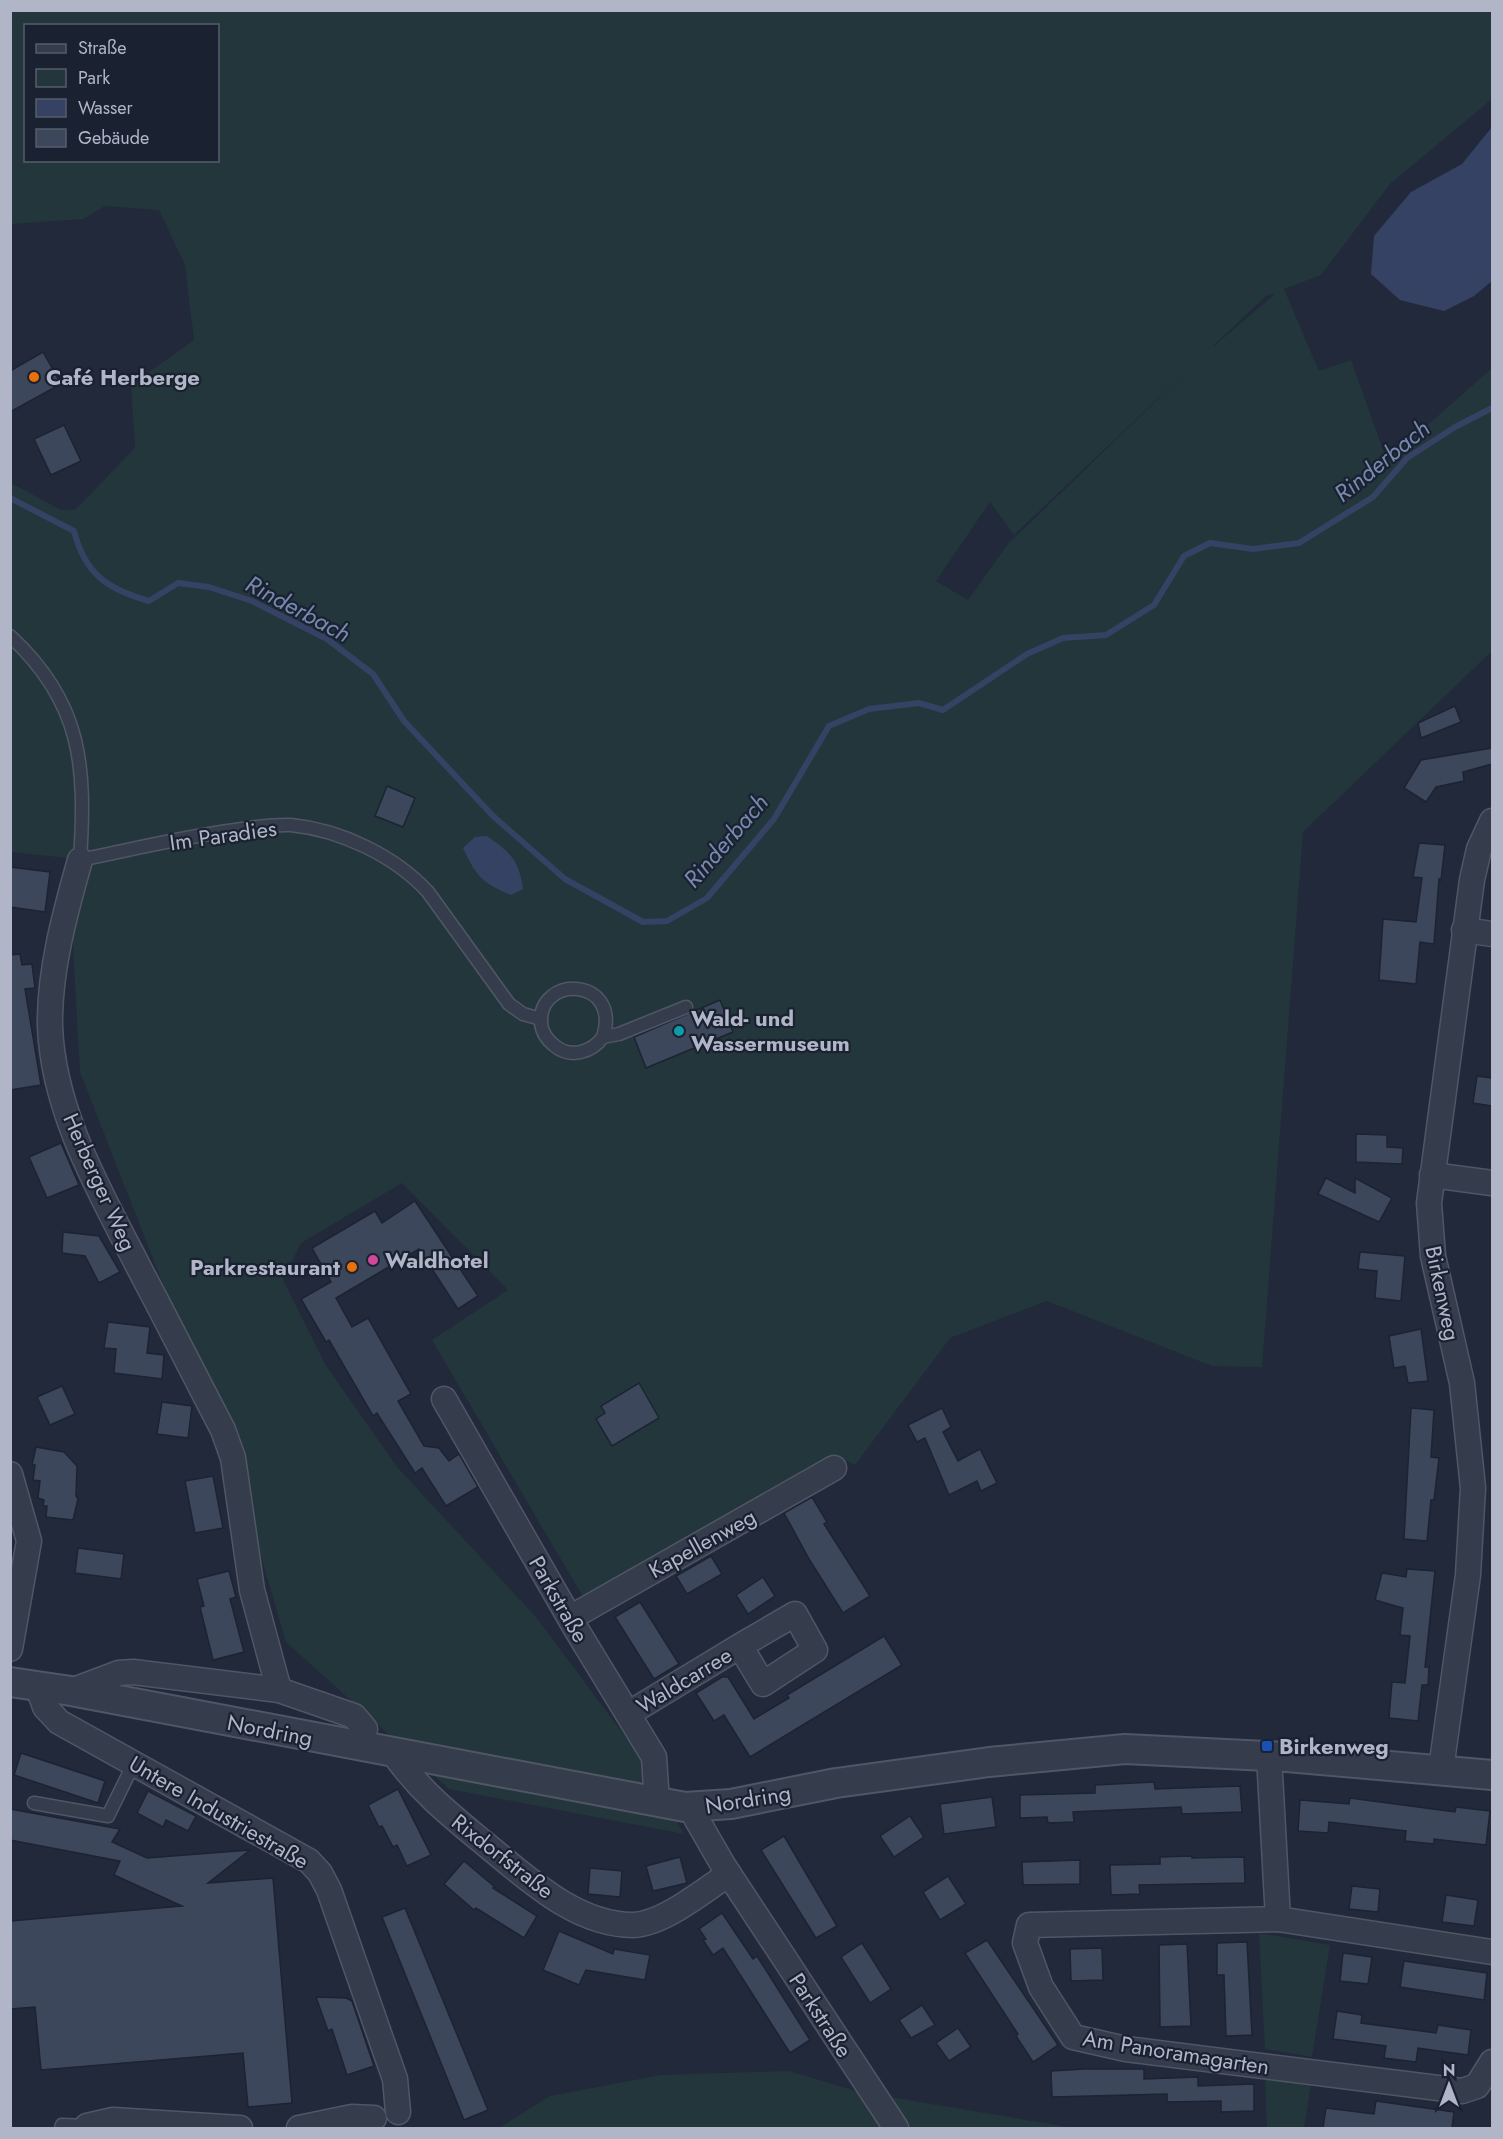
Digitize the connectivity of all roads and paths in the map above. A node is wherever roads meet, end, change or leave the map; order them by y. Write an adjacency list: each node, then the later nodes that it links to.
1 (10, 636): 3 (lane, Herberger Weg)
2 (1492, 822): 4 (street, Birkenweg)
3 (80, 860): 7 (lane, Im Paradies); 19 (street, Herberger Weg)
4 (1464, 930): 5 (street); 9 (street, Birkenweg)
5 (1492, 934)
6 (686, 1007): 8 (lane)
7 (541, 1019): 8 (lane); 8 (lane)
8 (603, 1036)
9 (1432, 1175): 10 (street); 14 (street, Birkenweg)
10 (1492, 1183)
11 (444, 1399): 15 (street, Parkstraße)
12 (834, 1468): 15 (street, Kapellenweg)
13 (10, 1474): 17 (street)
14 (1483, 1488): 26 (street, Birkenweg)
15 (570, 1618): 21 (street, Parkstraße)
16 (740, 1646): 21 (street, Waldcarree)
17 (10, 1648)
18 (24, 1684): 20 (street, Nordring); 25 (street, Untere Industriestraße)
19 (279, 1690): 20 (street); 22 (street)
20 (71, 1691): 22 (street, Nordring)
21 (628, 1714): 29 (street, Parkstraße)
22 (362, 1748): 23 (street, Nordring)
23 (393, 1754): 29 (street, Nordring); 31 (street, Rixdorfstraße)
24 (1269, 1756): 26 (street, Nordring); 30 (street, Nordring); 32 (street)
25 (135, 1763): 28 (lane); 35 (street, Untere Industriestraße)
26 (1441, 1769): 27 (street, Nordring)
27 (1492, 1775)
28 (34, 1803)
29 (657, 1803): 30 (street, Nordring)
30 (695, 1808): 31 (street, Parkstraße)
31 (729, 1874): 41 (street, Parkstraße)
32 (1278, 1920): 33 (street, Am Panoramagarten); 34 (street, Am Panoramagarten)
33 (1492, 1952)
34 (1492, 2062)
35 (404, 2120): 36 (street, Untere Industriestraße)
36 (372, 2123): 40 (street, Untere Industriestraße)
37 (87, 2127): 38 (lane); 39 (street)
38 (61, 2128)
39 (240, 2128)
40 (298, 2128)
41 (896, 2128)

